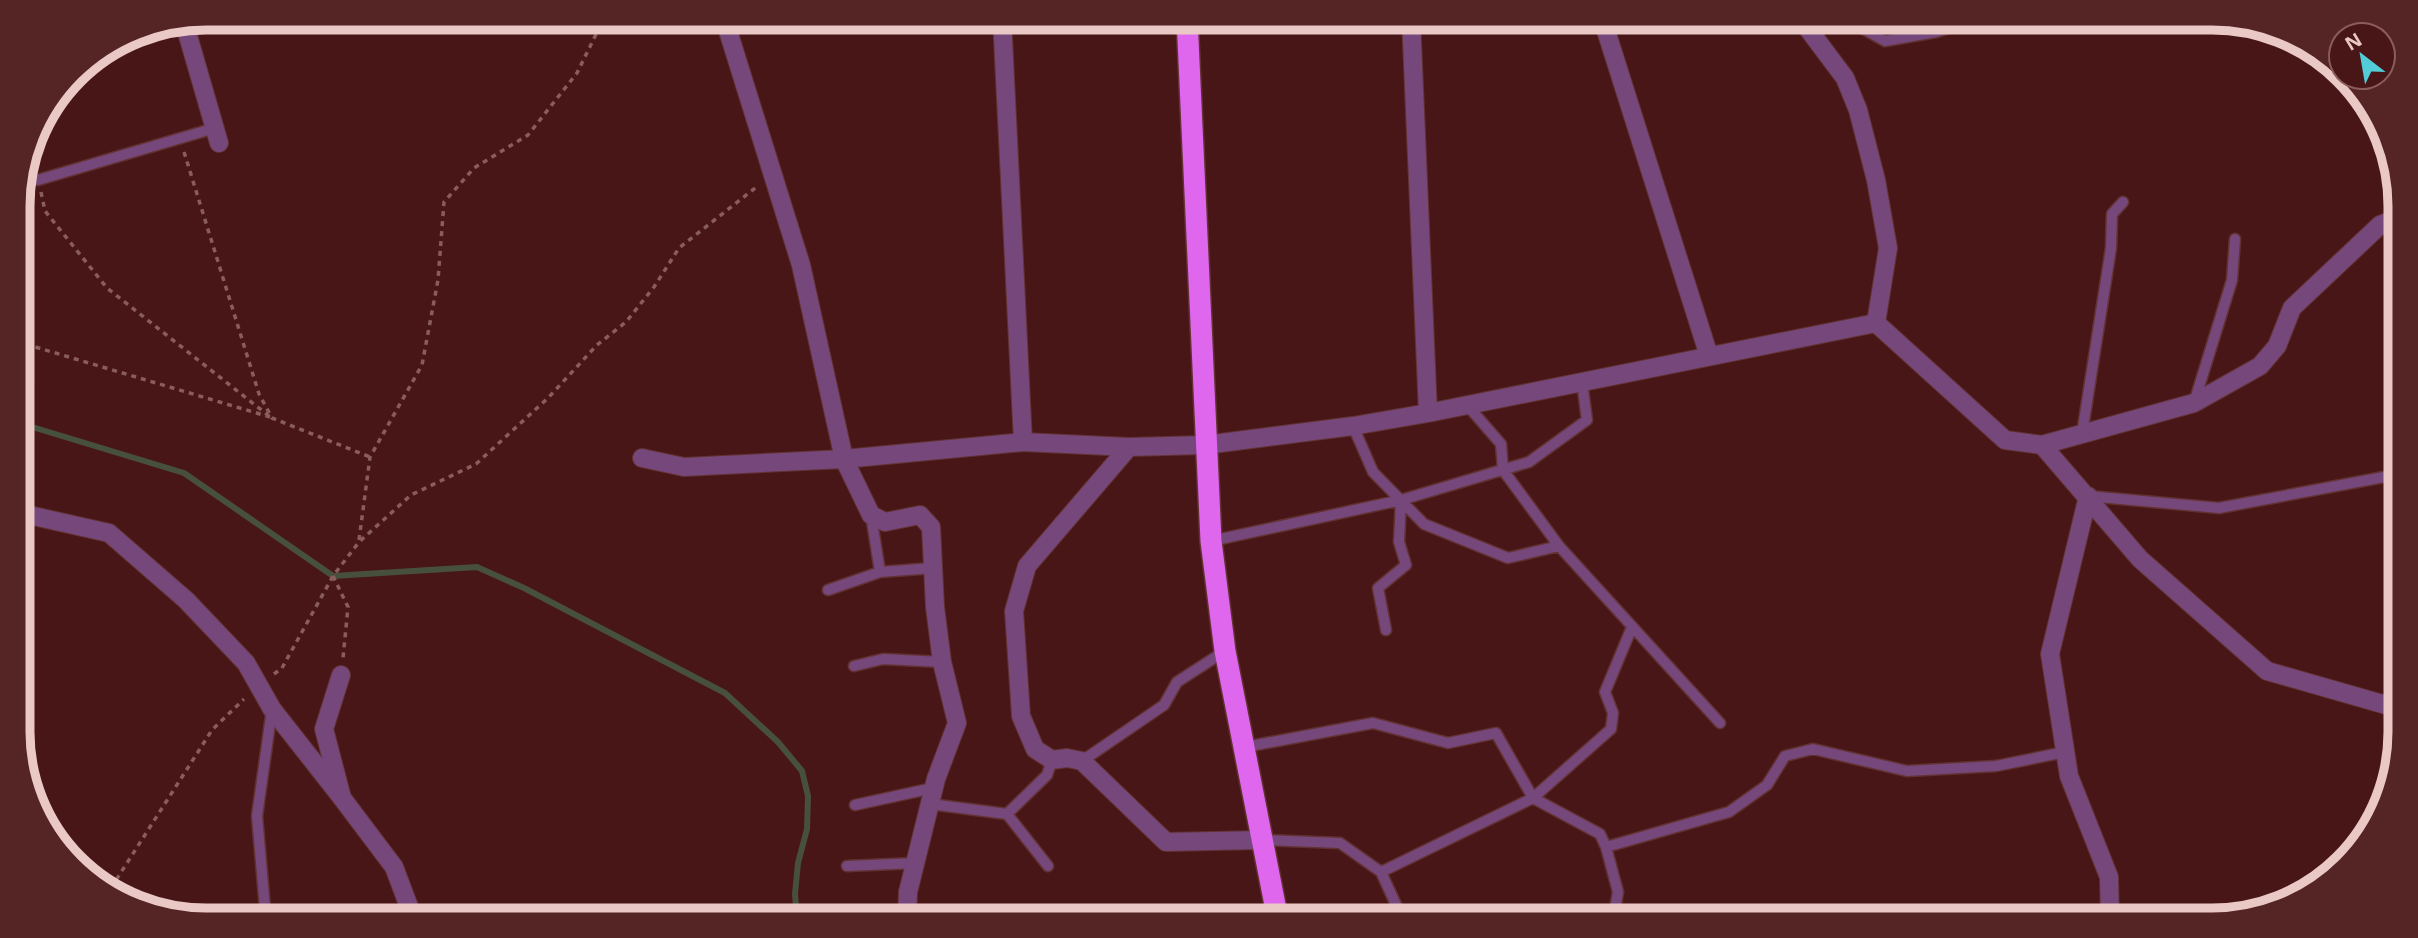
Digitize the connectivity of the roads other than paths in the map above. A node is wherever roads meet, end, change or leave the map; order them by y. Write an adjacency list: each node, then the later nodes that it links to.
1 (728, 30): 28 (street)
2 (1003, 30): 23 (street)
3 (1188, 30): 25 (highway)
4 (1411, 30): 20 (street)
5 (1606, 30): 16 (street)
6 (1809, 30): 15 (street)
7 (1865, 30): 8 (lane)
8 (1942, 30)
9 (187, 31): 10 (street)
10 (217, 136): 11 (lane)
11 (32, 178)
12 (2123, 202): 22 (lane)
13 (2388, 222): 18 (street)
14 (2235, 239): 18 (lane)
15 (1876, 323): 16 (street); 24 (street)
16 (1709, 356): 17 (street)
17 (1582, 382): 19 (street); 29 (lane)
18 (2194, 403): 22 (street)
19 (1467, 405): 20 (street); 29 (lane)
20 (1428, 413): 21 (street)
21 (1353, 426): 25 (street); 32 (lane)
22 (2082, 434): 24 (street)
23 (1023, 442): 26 (street); 28 (street)
24 (2042, 444): 31 (street)
25 (1205, 445): 26 (street); 35 (highway)
26 (1129, 447): 51 (street)
27 (642, 458): 28 (street)
28 (844, 459): 34 (street)
29 (1503, 470): 32 (lane); 36 (lane)
30 (2388, 476): 31 (lane)
31 (2088, 496): 46 (street); 50 (street)
32 (1401, 500): 35 (lane); 36 (lane); 41 (lane)
33 (30, 515): 47 (street)
34 (871, 516): 37 (street); 38 (lane)
35 (1211, 541): 42 (highway)
36 (1559, 546): 40 (lane)
37 (933, 568): 38 (lane); 43 (street)
38 (880, 572): 39 (lane)
39 (828, 590)
40 (1632, 628): 48 (lane); 55 (lane)
41 (1386, 630)
42 (1225, 652): 49 (highway); 52 (lane)
43 (942, 662): 44 (lane); 53 (street)
44 (854, 666)
45 (341, 676): 54 (street)
46 (2388, 706)
47 (272, 709): 54 (street); 64 (lane)
48 (1720, 723)
49 (1245, 747): 55 (lane); 58 (highway)
50 (2065, 752): 59 (lane); 70 (street)
51 (1052, 760): 52 (street); 57 (lane)
52 (1082, 761): 58 (street)
53 (932, 796): 56 (lane); 57 (lane); 60 (street)
54 (342, 798): 65 (street)
55 (1533, 798): 59 (lane); 63 (lane)
56 (855, 805)
57 (1007, 814): 62 (lane)
58 (1261, 840): 63 (lane); 67 (highway)
59 (1605, 846): 69 (lane)
60 (916, 863): 61 (lane); 66 (street)
61 (847, 866)
62 (1048, 866)
63 (1381, 872): 68 (lane)
64 (265, 908)
65 (409, 908)
66 (907, 908)
67 (1275, 908)
68 (1398, 908)
69 (1615, 908)
70 (2110, 908)

